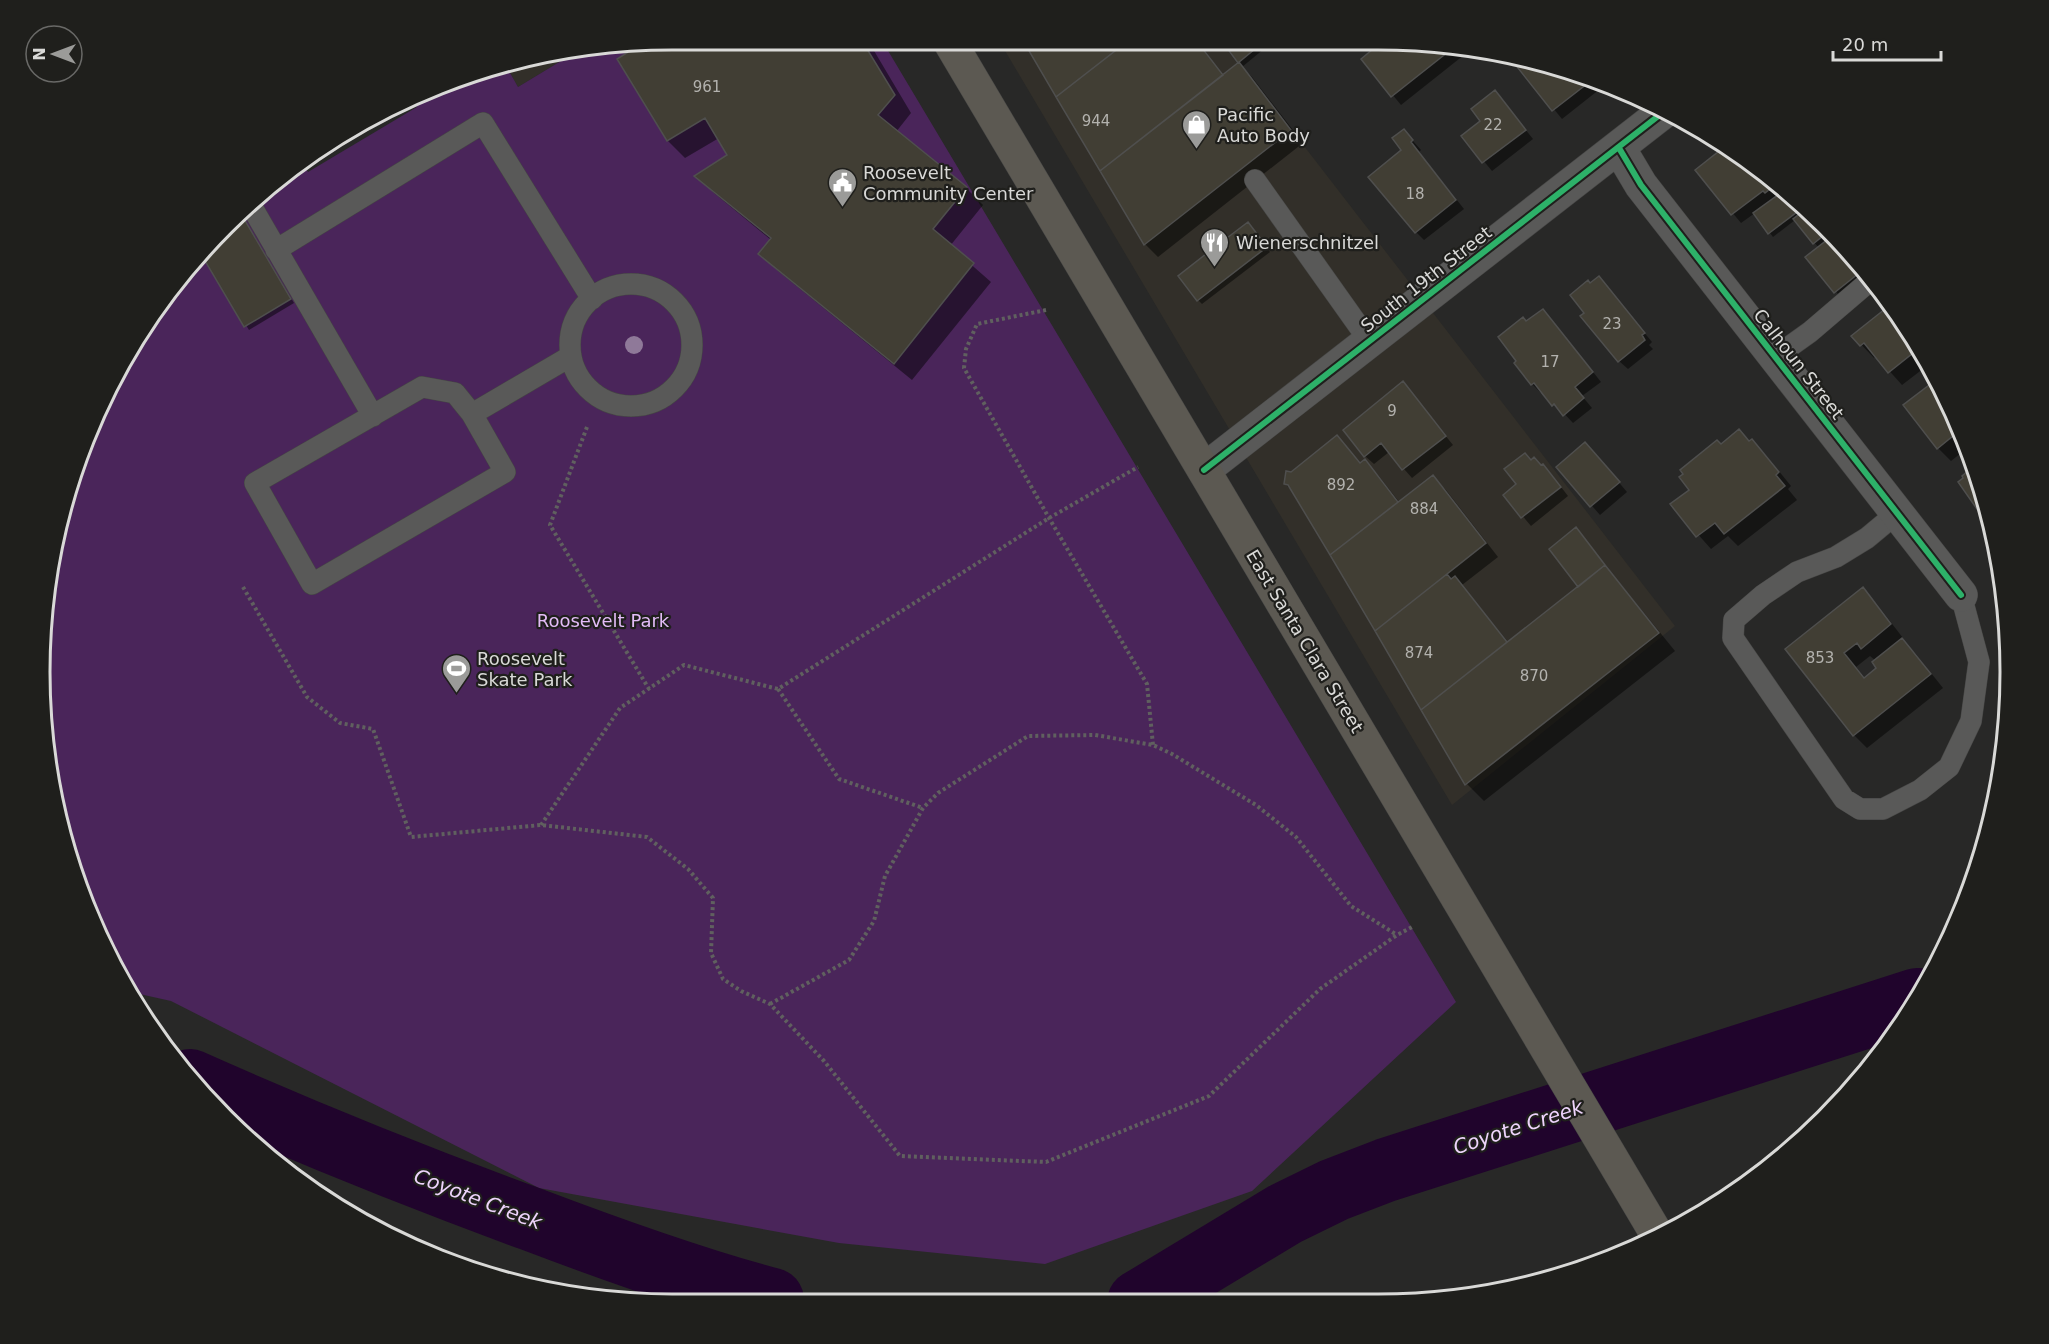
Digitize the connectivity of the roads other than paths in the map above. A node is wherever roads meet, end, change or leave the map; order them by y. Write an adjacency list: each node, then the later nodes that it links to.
1 (955, 50): 14 (main road, East Santa Clara Street)
2 (1658, 117): 3 (street, South 19th Street)
3 (1619, 148): 9 (street, South 19th Street); 11 (street, Calhoun Street)
4 (1255, 180): 9 (lane)
5 (254, 211): 6 (lane)
6 (276, 250): 8 (lane); 13 (lane)
7 (1865, 285): 11 (lane)
8 (592, 299): 10 (lane); 10 (lane)
9 (1370, 342): 14 (street, South 19th Street)
10 (571, 356): 12 (lane)
11 (1775, 357): 15 (street, Calhoun Street)
12 (472, 414): 13 (lane); 13 (lane)
13 (373, 416)
14 (1204, 470): 17 (main road, East Santa Clara Street)
15 (1897, 513): 16 (street, Calhoun Street); 16 (lane)
16 (1961, 595)
17 (1654, 1229)

